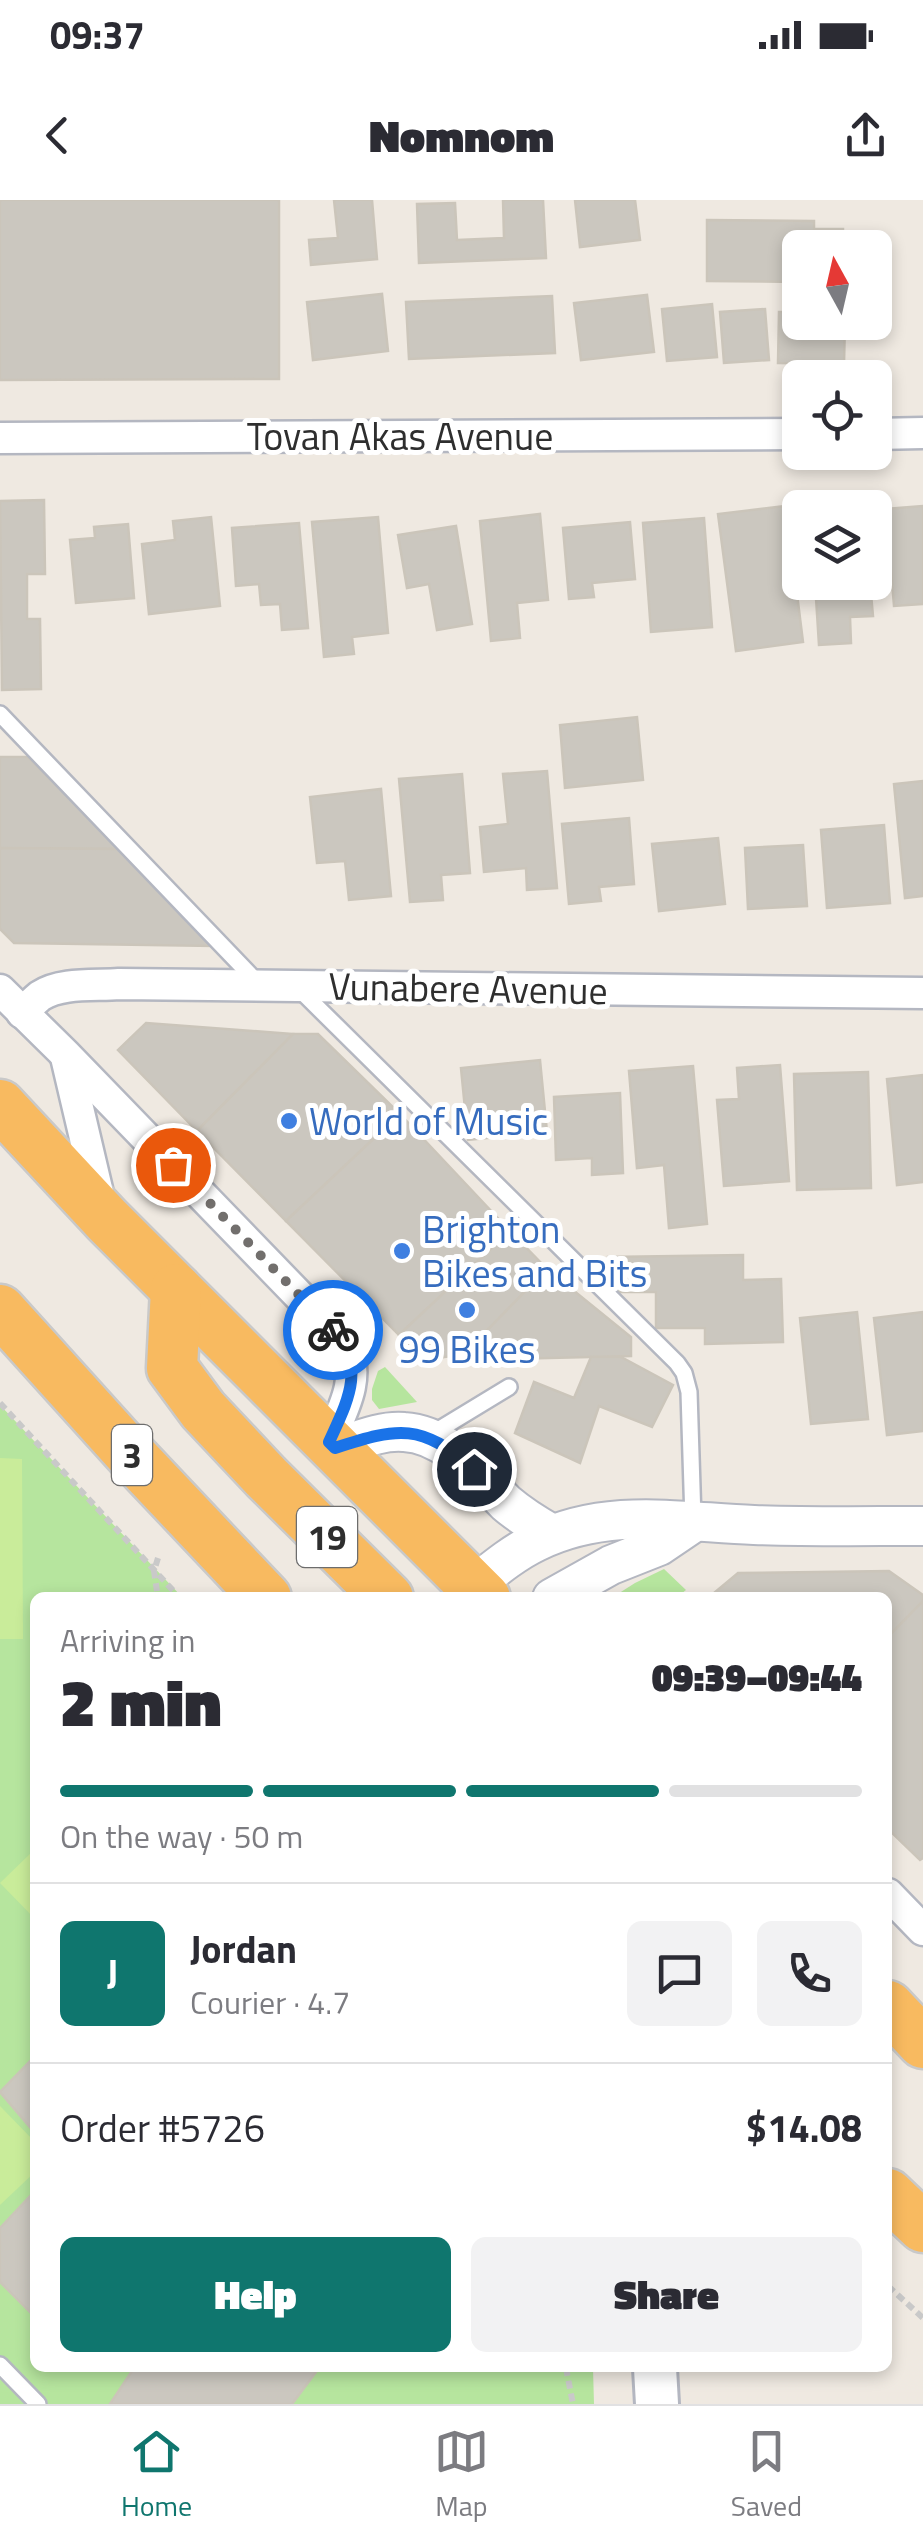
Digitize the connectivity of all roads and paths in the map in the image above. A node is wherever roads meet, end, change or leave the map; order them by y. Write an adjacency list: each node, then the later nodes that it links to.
1 (923, 433): 3 (street)
2 (782, 434): 4 (street, Tovan Akas Avenue)
3 (892, 434)
4 (0, 438)
5 (0, 714): 6 (lane)
6 (260, 986): 7 (street, Vunabere Avenue); 10 (street, Vunabere Avenue)
7 (296, 986): 9 (street, Vunabere Avenue); 20 (lane)
8 (0, 990): 10 (street)
9 (923, 993)
10 (22, 1013): 11 (street)
11 (65, 1054): 13 (street); 19 (street)
12 (0, 1105): 13 (highway)
13 (107, 1220): 14 (highway)
14 (176, 1288): 19 (highway); 28 (highway, 19)
15 (0, 1310): 27 (highway, 3)
16 (509, 1387): 18 (lane)
17 (0, 1403): 24 (path)
18 (427, 1438): 19 (street); 22 (street)
19 (332, 1445): 29 (highway)
20 (693, 1522): 21 (street); 22 (street); 31 (street)
21 (923, 1526)
22 (552, 1534): 30 (street)
23 (158, 1558): 24 (path)
24 (154, 1572): 25 (path); 26 (path)
25 (157, 1592)
26 (174, 1592)
27 (260, 1592)
28 (382, 1592)
29 (471, 1592)
30 (475, 1592)
31 (563, 1592)
32 (892, 1898): 33 (street)
33 (923, 1930)
34 (892, 2198): 35 (highway)
35 (923, 2227)
36 (892, 2290): 37 (path)
37 (923, 2318)
38 (0, 2365): 41 (lane)
39 (567, 2372): 42 (path)
40 (655, 2372): 43 (main road)
41 (38, 2404)
42 (573, 2404)
43 (657, 2404)

